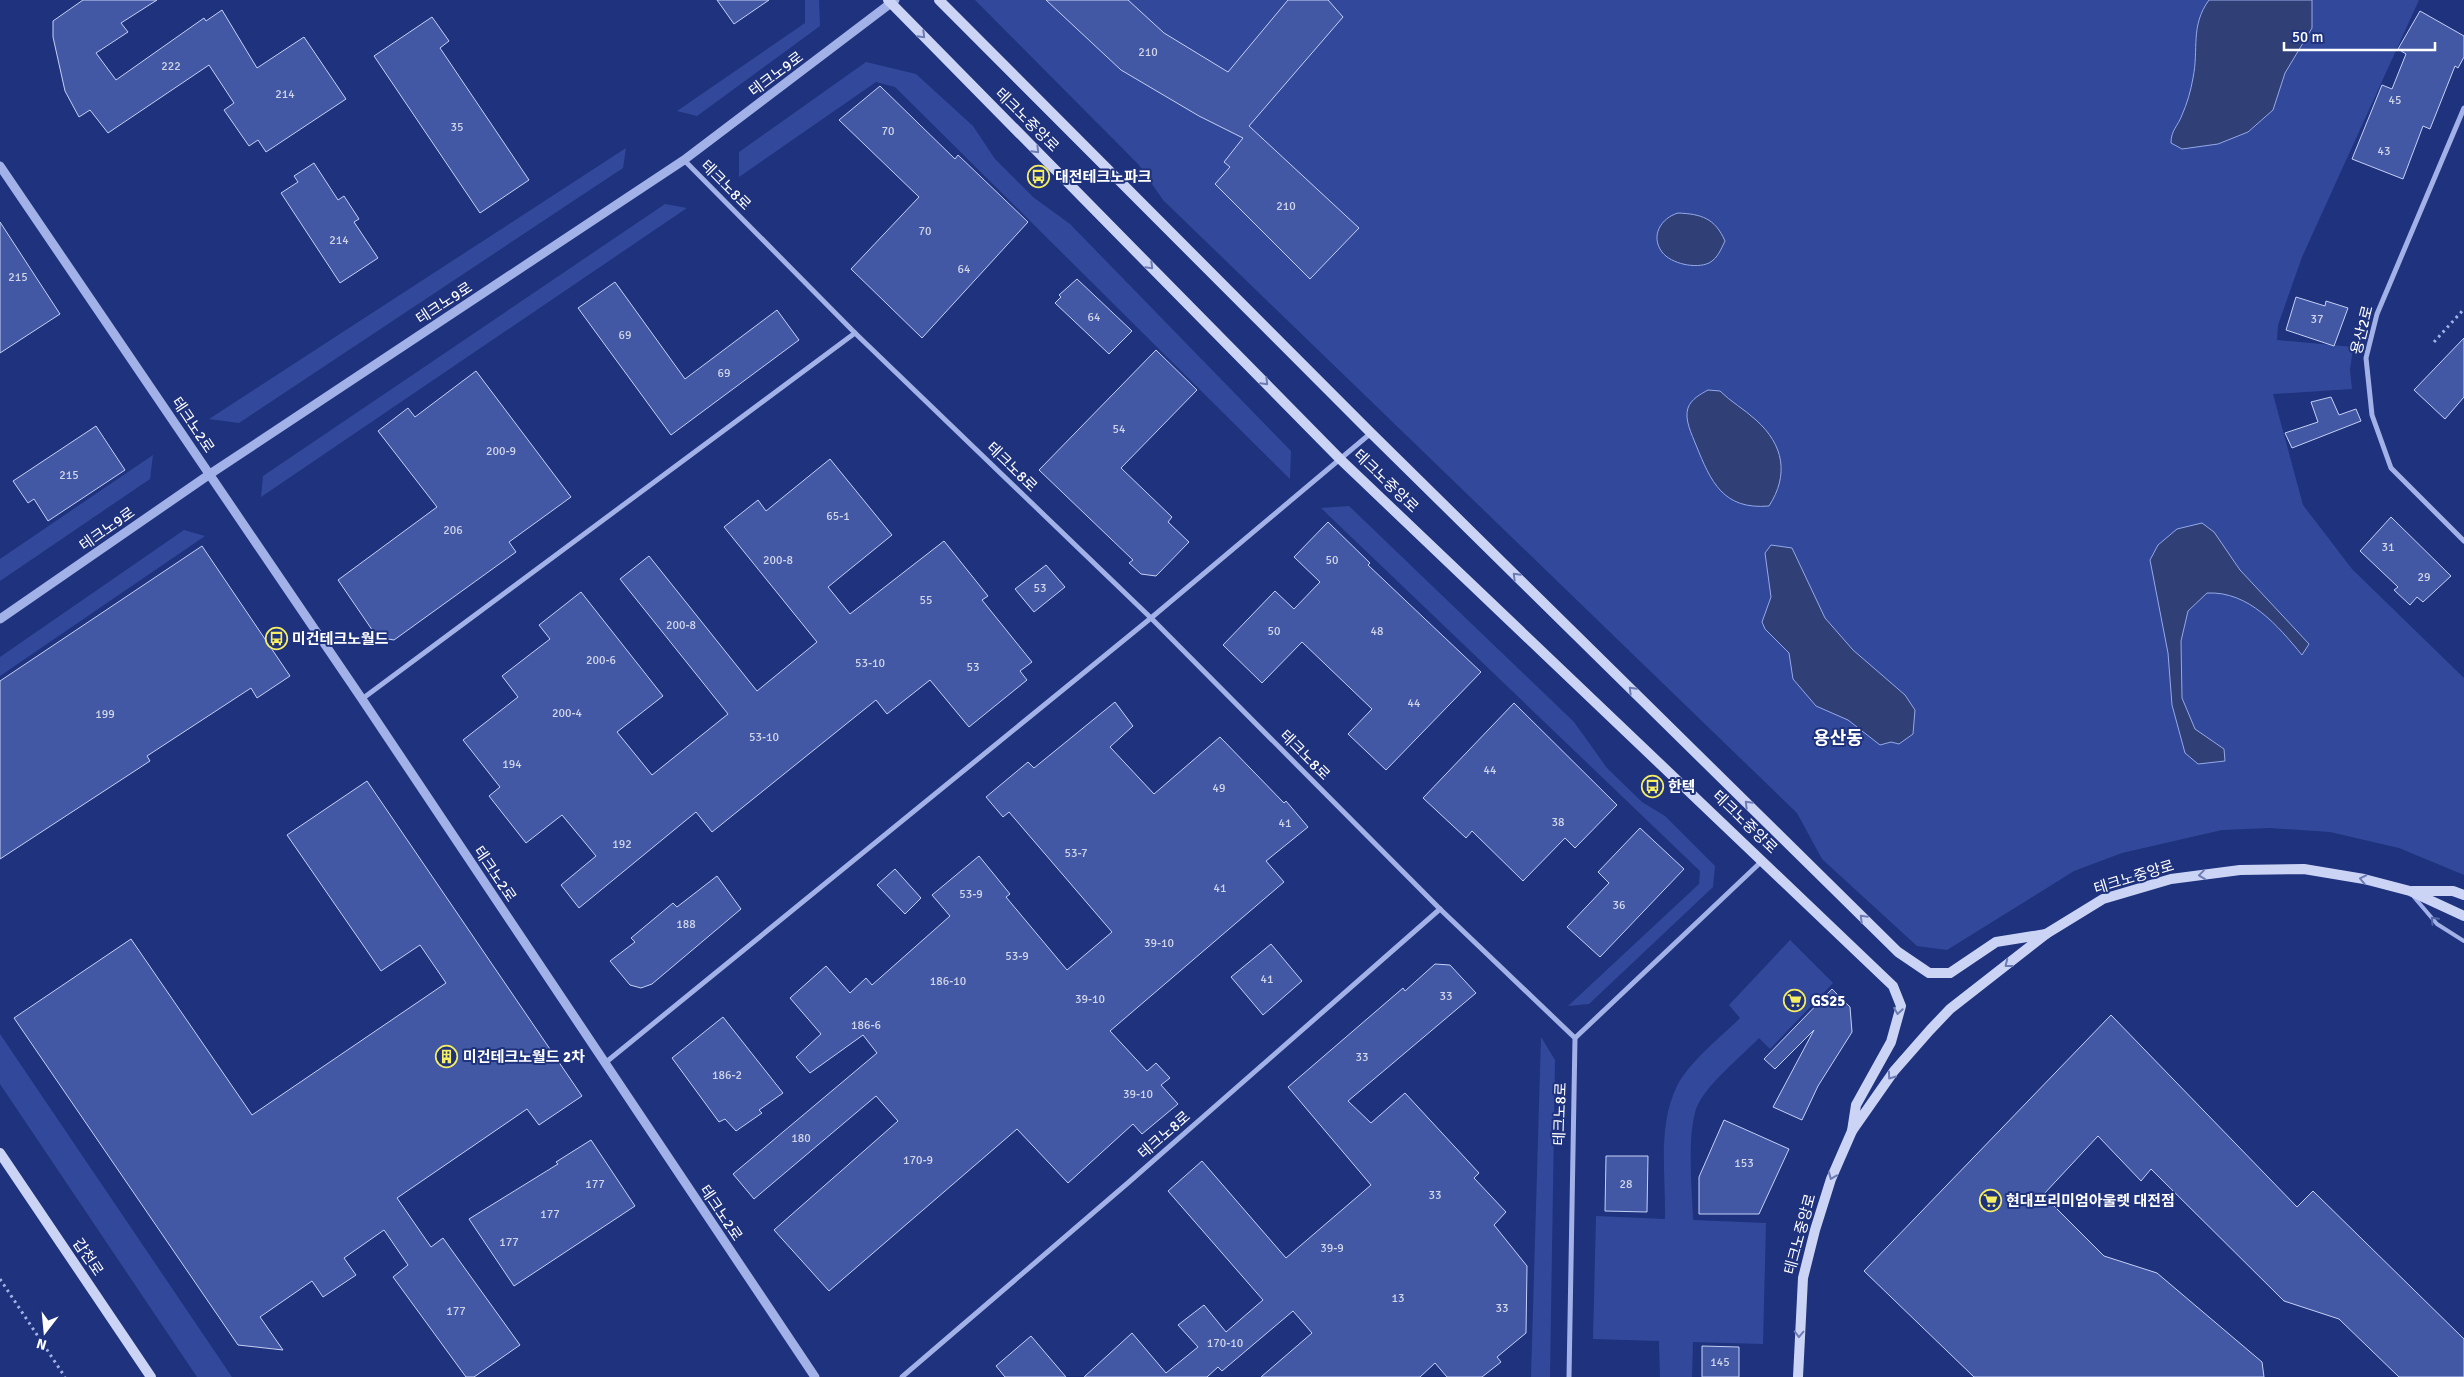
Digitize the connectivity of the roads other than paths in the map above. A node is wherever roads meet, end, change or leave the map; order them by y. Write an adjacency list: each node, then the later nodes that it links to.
1 (939, 0): 7 (main road, 테크노중앙로)
2 (891, 1): 4 (street, 테크노9로); 8 (main road, 테크노중앙로, one-way to 8)
3 (2464, 108): 10 (street, 용산2로)
4 (684, 160): 6 (street, 테크노8로); 9 (street, 테크노9로)
5 (0, 166): 9 (street, 테크노2로)
6 (855, 333): 11 (street, 테크노8로); 13 (street)
7 (1371, 433): 8 (street); 19 (main road, 테크노중앙로, one-way to 7)
8 (1340, 459): 11 (street); 14 (main road, 테크노중앙로)
9 (210, 474): 12 (street, 테크노9로); 13 (street, 테크노2로)
10 (2464, 541)
11 (1151, 618): 17 (street, 테크노8로); 22 (street)
12 (0, 619)
13 (362, 699): 22 (street, 테크노2로)
14 (1763, 860): 21 (street); 23 (main road, 테크노중앙로, one-way to 23)
15 (2410, 891): 16 (main road); 18 (main road, 테크노중앙로); 19 (main road, 테크노중앙로, one-way to 19); 20 (lane, one-way to 15)
16 (2464, 895)
17 (1440, 909): 21 (street, 테크노8로); 27 (street, 테크노8로)
18 (2464, 916)
19 (2046, 934): 23 (main road, 테크노중앙로, one-way to 23)
20 (2464, 941)
21 (1575, 1038): 28 (street, 테크노8로)
22 (604, 1064): 26 (street, 테크노2로)
23 (1852, 1131): 29 (main road, 테크노중앙로, one-way to 29)
24 (0, 1153): 25 (main road, 갑천로)
25 (151, 1377)
26 (815, 1377)
27 (902, 1377)
28 (1569, 1377)
29 (1798, 1377)

